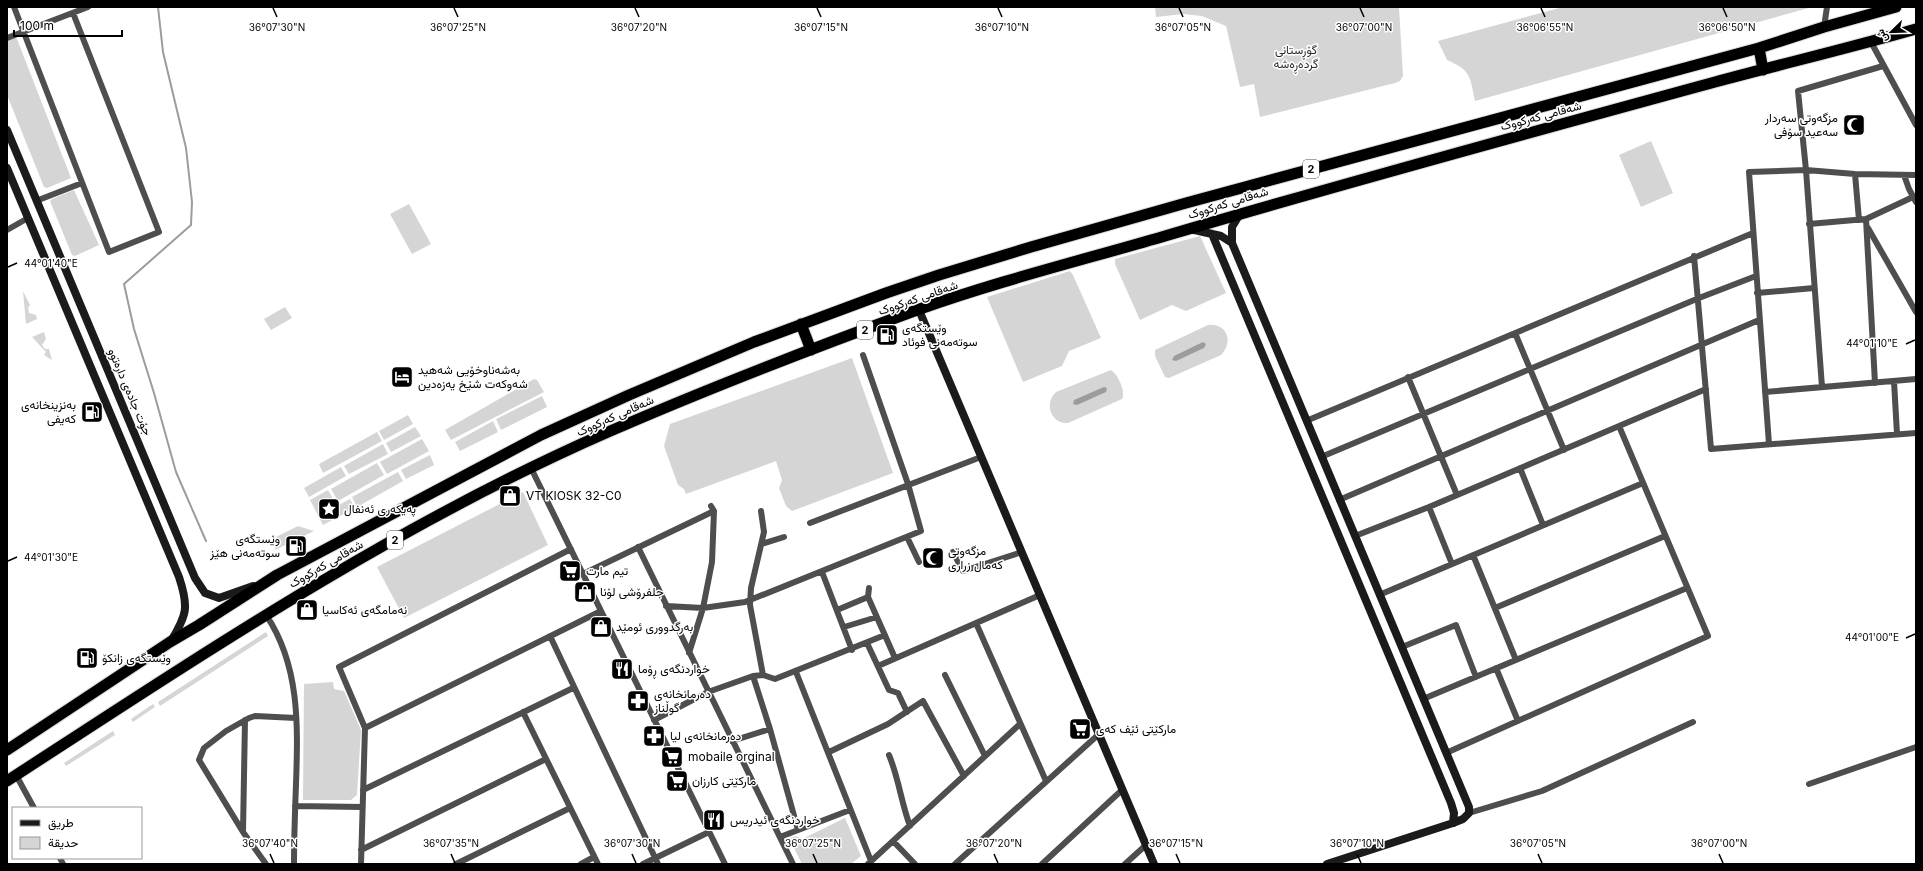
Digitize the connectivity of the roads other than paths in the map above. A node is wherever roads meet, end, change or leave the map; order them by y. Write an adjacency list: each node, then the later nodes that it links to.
1 (14, 7): 8 (street)
2 (88, 7): 5 (street)
3 (1827, 7): 6 (street)
4 (1896, 7): 6 (highway, شەقامی کەرکووک / 2)
5 (73, 13): 8 (street); 21 (street)
6 (1824, 27): 11 (highway, شەقامی کەرکووک / 2)
7 (1916, 29): 10 (highway, شەقامی کەرکووک / 2)
8 (23, 31): 9 (street); 21 (street)
9 (7, 38)
10 (1871, 42): 12 (street); 13 (highway, شەقامی کەرکووک / 2)
11 (1759, 48): 13 (highway); 43 (highway, شەقامی کەرکووک / 2)
12 (1883, 66): 14 (street); 17 (street)
13 (1763, 70): 24 (highway, شەقامی کەرکووک / 2)
14 (1916, 125)
15 (7, 130): 23 (street, جۆت جادەی دارەتوو)
16 (7, 168): 25 (street)
17 (1806, 170): 18 (street); 28 (street); 32 (street)
18 (1855, 174): 19 (street); 27 (street)
19 (1904, 175): 20 (street); 22 (street)
20 (1916, 175)
21 (82, 183): 23 (street)
22 (1915, 199): 26 (street)
23 (36, 201): 77 (street, جۆت جادەی دارەتوو)
24 (1241, 213): 30 (highway, شەقامی کەرکووک / 2); 34 (street)
25 (28, 218): 31 (street); 78 (street)
26 (1866, 219): 27 (street); 29 (street)
27 (1859, 220): 28 (street)
28 (1809, 224): 37 (street)
29 (1867, 227): 41 (street); 52 (street)
30 (1190, 228): 33 (street); 40 (highway, شەقامی کەرکووک / 2)
31 (7, 230)
32 (1753, 232): 35 (street); 36 (street)
33 (1212, 234): 34 (street); 72 (street)
34 (1232, 243): 58 (street)
35 (1694, 256): 39 (street); 44 (street)
36 (1756, 276): 38 (street); 39 (street)
37 (1814, 288): 38 (street); 53 (street)
38 (1757, 293): 42 (street)
39 (1699, 298): 45 (street); 48 (street)
40 (919, 310): 46 (highway, شەقامی کەرکووک / 2); 65 (street)
41 (1916, 312)
42 (1760, 320): 45 (street); 55 (street)
43 (801, 324): 46 (highway); 95 (highway, شەقامی کەرکووک / 2)
44 (1516, 333): 48 (street); 49 (street)
45 (1703, 344): 54 (street); 56 (street)
46 (811, 350): 67 (highway, شەقامی کەرکووک / 2)
47 (863, 355): 71 (street)
48 (1531, 369): 56 (street); 57 (street)
49 (1408, 377): 57 (street); 58 (street)
50 (1916, 379): 51 (street)
51 (1894, 381): 52 (street); 61 (street)
52 (1875, 383): 53 (street)
53 (1822, 387): 55 (street)
54 (1706, 389): 59 (street); 62 (street)
55 (1765, 392): 62 (street)
56 (1548, 410): 63 (street); 64 (street)
57 (1423, 415): 64 (street); 66 (street)
58 (1306, 421): 66 (street)
59 (1619, 426): 63 (street); 70 (street)
60 (1916, 433): 61 (street)
61 (1897, 434): 62 (street)
62 (1769, 444)
63 (1564, 450): 68 (street)
64 (1441, 456): 73 (street); 74 (street)
65 (981, 457): 71 (street); 89 (street)
66 (1321, 457): 69 (street)
67 (531, 468): 87 (street); 107 (highway, شەقامی کەرکووک / 2)
68 (1520, 468): 73 (street); 80 (street)
69 (1332, 482): 72 (street); 74 (street)
70 (1643, 483): 80 (street); 82 (street)
71 (908, 484): 79 (street); 83 (street)
72 (1318, 487): 121 (street)
73 (1457, 495): 75 (street)
74 (1339, 500): 81 (street)
75 (1428, 507): 81 (street); 92 (street)
76 (761, 511): 85 (street)
77 (168, 515): 78 (street); 95 (street, جۆت جادەی دارەتوو)
78 (154, 520): 113 (street)
79 (810, 523)
80 (1543, 525): 90 (street)
81 (1355, 536): 99 (street)
82 (1665, 536): 97 (street); 104 (street)
83 (907, 537): 91 (street); 93 (street)
84 (784, 538): 85 (street)
85 (762, 544): 101 (street)
86 (638, 547): 94 (street); 102 (street); 103 (street)
87 (571, 549): 94 (street); 140 (street)
88 (953, 552): 89 (street)
89 (1022, 552): 98 (street)
90 (1473, 555): 92 (street); 104 (street)
91 (919, 562)
92 (1452, 564): 99 (street)
93 (822, 572): 101 (street); 105 (street)
94 (583, 574): 106 (street)
95 (274, 577): 113 (highway, شەقامی کەرکووک / 2)
96 (869, 588): 100 (street)
97 (1687, 588): 120 (street); 137 (street)
98 (1040, 594): 109 (street); 142 (street)
99 (1379, 595): 115 (street)
100 (868, 597): 105 (street); 108 (street)
101 (750, 601): 103 (street); 125 (street)
102 (666, 606): 103 (street); 117 (street)
103 (702, 608): 117 (street)
104 (1495, 608): 120 (street)
105 (837, 610): 110 (street)
106 (601, 611): 112 (street); 136 (street)
107 (266, 615): 134 (street); 152 (highway, شەقامی کەرکووک / 2)
108 (877, 617): 110 (street); 111 (street)
109 (976, 623): 118 (street); 139 (street)
110 (844, 627): 116 (street)
111 (885, 635): 114 (street); 118 (street)
112 (550, 636): 129 (street); 140 (street)
113 (170, 642): 145 (highway, شەقامی کەرکووک / 2)
114 (867, 643): 116 (street); 122 (street)
115 (1402, 648): 119 (street); 128 (street)
116 (852, 650): 124 (street)
117 (689, 653): 130 (street)
118 (895, 658): 122 (street)
119 (1407, 660): 121 (street); 131 (street)
120 (1516, 660): 123 (street)
121 (1394, 665): 163 (street)
122 (878, 666): 133 (street)
123 (1496, 668): 128 (street); 137 (street)
124 (796, 672): 125 (street); 146 (street)
125 (763, 675): 127 (street)
126 (945, 675): 149 (street)
127 (753, 676): 130 (street); 141 (street)
128 (1476, 677): 131 (street)
129 (573, 688): 132 (street); 173 (street)
130 (708, 692): 136 (street); 143 (street)
131 (1423, 699): 147 (street)
132 (524, 712): 150 (street); 155 (street)
133 (908, 712): 146 (street); 151 (street)
134 (296, 718): 135 (street); 157 (street)
135 (246, 720): 166 (street); 166 (street)
136 (654, 720): 167 (street)
137 (1518, 721): 147 (street)
138 (1693, 722): 162 (street)
139 (1020, 724): 149 (street); 153 (street)
140 (365, 728): 155 (street)
141 (770, 729): 143 (street); 165 (street)
142 (1099, 734): 153 (street); 156 (street)
143 (732, 741): 168 (street)
144 (1916, 747): 154 (street)
145 (7, 750)
146 (828, 752): 161 (street)
147 (1446, 754): 162 (street)
148 (889, 755): 164 (street)
149 (985, 756): 151 (street)
150 (546, 758): 160 (street); 171 (street)
151 (964, 776): 164 (street)
152 (12, 778): 159 (street)
153 (1046, 781): 185 (street)
154 (1809, 784)
155 (363, 790): 158 (street)
156 (1122, 790): 170 (street); 186 (street)
157 (295, 806): 158 (street); 177 (street)
158 (362, 806): 171 (street)
159 (33, 807)
160 (570, 808): 172 (street); 179 (street)
161 (850, 810): 165 (street); 175 (street)
162 (1469, 813): 163 (street)
163 (1453, 823): 189 (street)
164 (910, 826): 169 (street)
165 (798, 830): 168 (street)
166 (243, 832): 176 (street)
167 (709, 832): 173 (street); 174 (street)
168 (780, 837): 183 (street)
169 (893, 841): 175 (street); 184 (street)
170 (1146, 845): 187 (street); 188 (street)
171 (361, 850): 178 (street)
172 (594, 857): 180 (street); 181 (street)
173 (657, 861): 182 (street)
174 (722, 863)
175 (870, 863)
176 (266, 864)
177 (294, 864)
178 (361, 864)
179 (456, 864)
180 (581, 864)
181 (598, 864)
182 (643, 864)
183 (793, 864)
184 (914, 864)
185 (955, 864)
186 (1042, 864)
187 (1125, 864)
188 (1154, 864)
189 (1327, 864)

